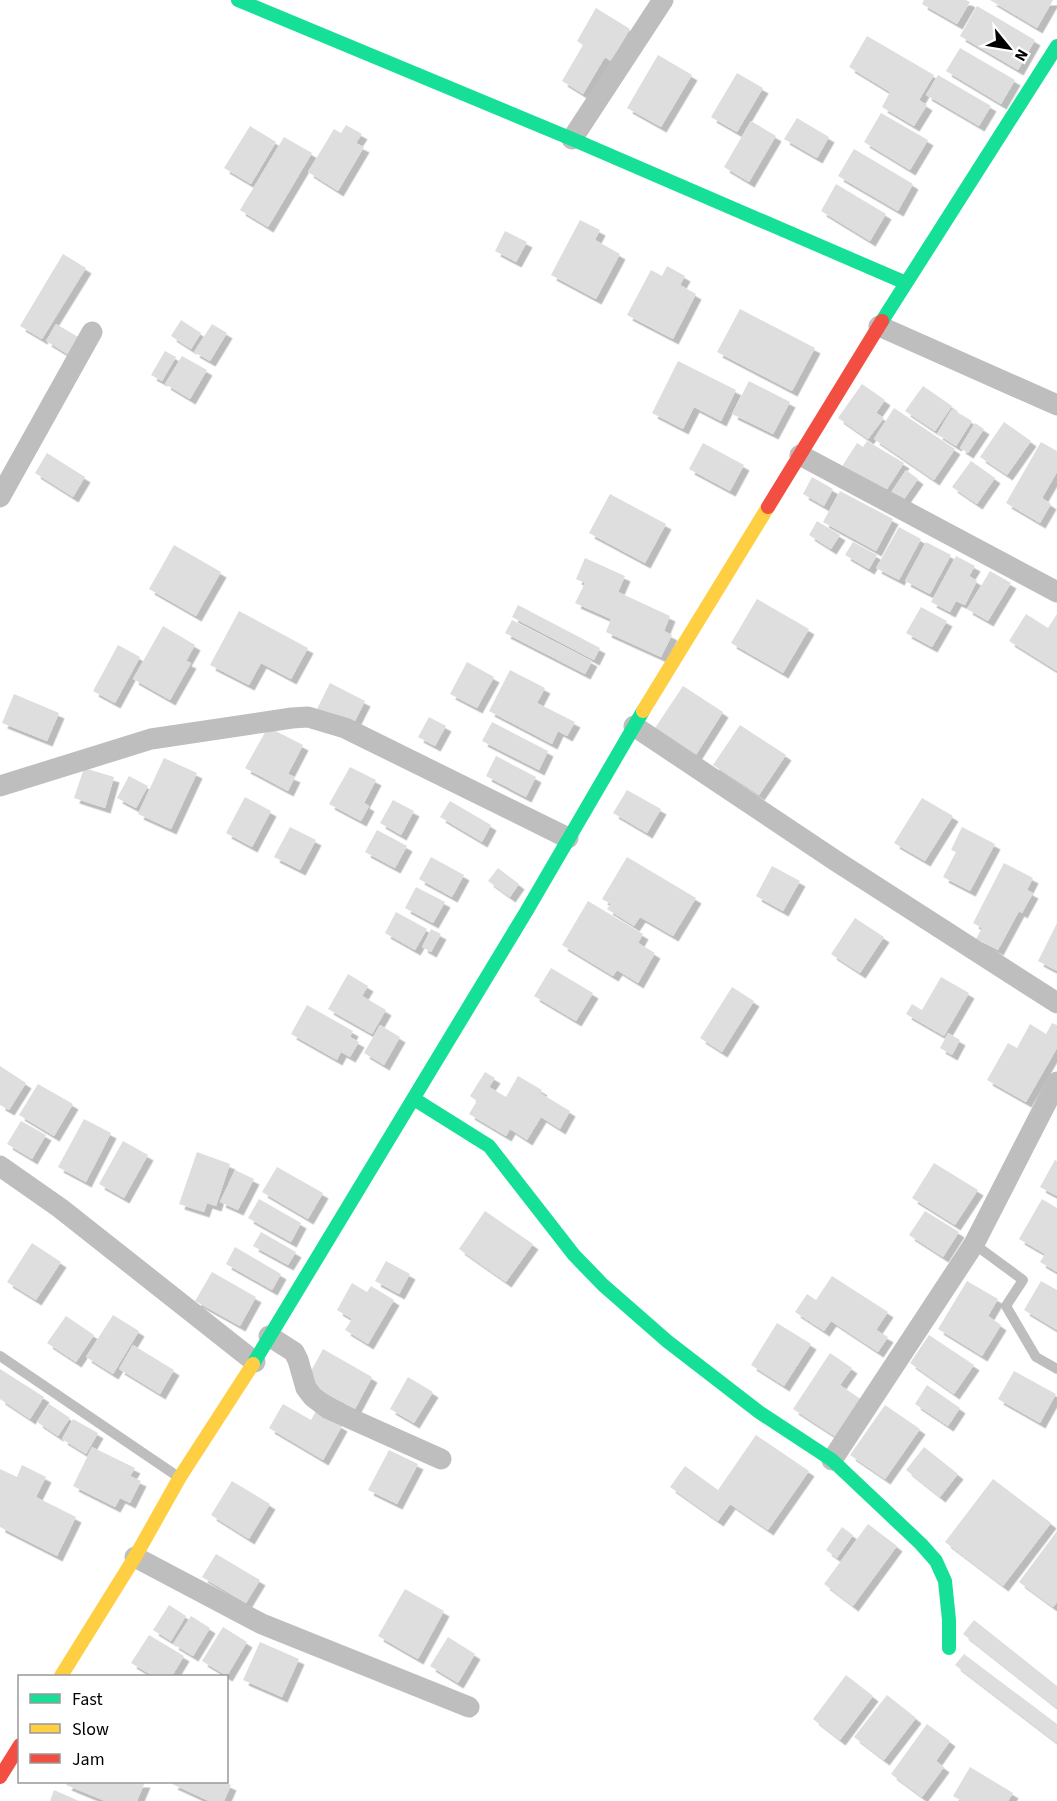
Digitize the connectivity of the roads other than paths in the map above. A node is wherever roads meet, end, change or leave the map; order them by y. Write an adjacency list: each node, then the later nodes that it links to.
1 (238, 0): 4 (street)
2 (663, 0): 4 (street)
3 (1057, 46): 5 (street)
4 (572, 139): 5 (street)
5 (906, 283): 6 (street)
6 (879, 326): 8 (street); 9 (street)
7 (92, 332): 10 (street)
8 (1057, 405)
9 (801, 455): 11 (street); 12 (street)
10 (0, 498)
11 (1057, 592)
12 (640, 730): 14 (street); 15 (street)
13 (0, 786): 14 (street)
14 (568, 838): 17 (street)
15 (1057, 1003)
16 (1057, 1082): 19 (street)
17 (414, 1099): 20 (street); 25 (street)
18 (0, 1166): 22 (street)
19 (974, 1244): 23 (lane); 25 (street)
20 (269, 1336): 22 (street); 24 (street)
21 (0, 1356): 26 (lane)
22 (255, 1362): 26 (street)
23 (1057, 1370)
24 (441, 1459)
25 (832, 1460): 28 (street)
26 (180, 1477): 27 (street)
27 (135, 1557): 29 (street); 30 (street)
28 (949, 1648)
29 (62, 1675)
30 (469, 1707)
31 (18, 1748): 32 (street)
32 (0, 1777)

